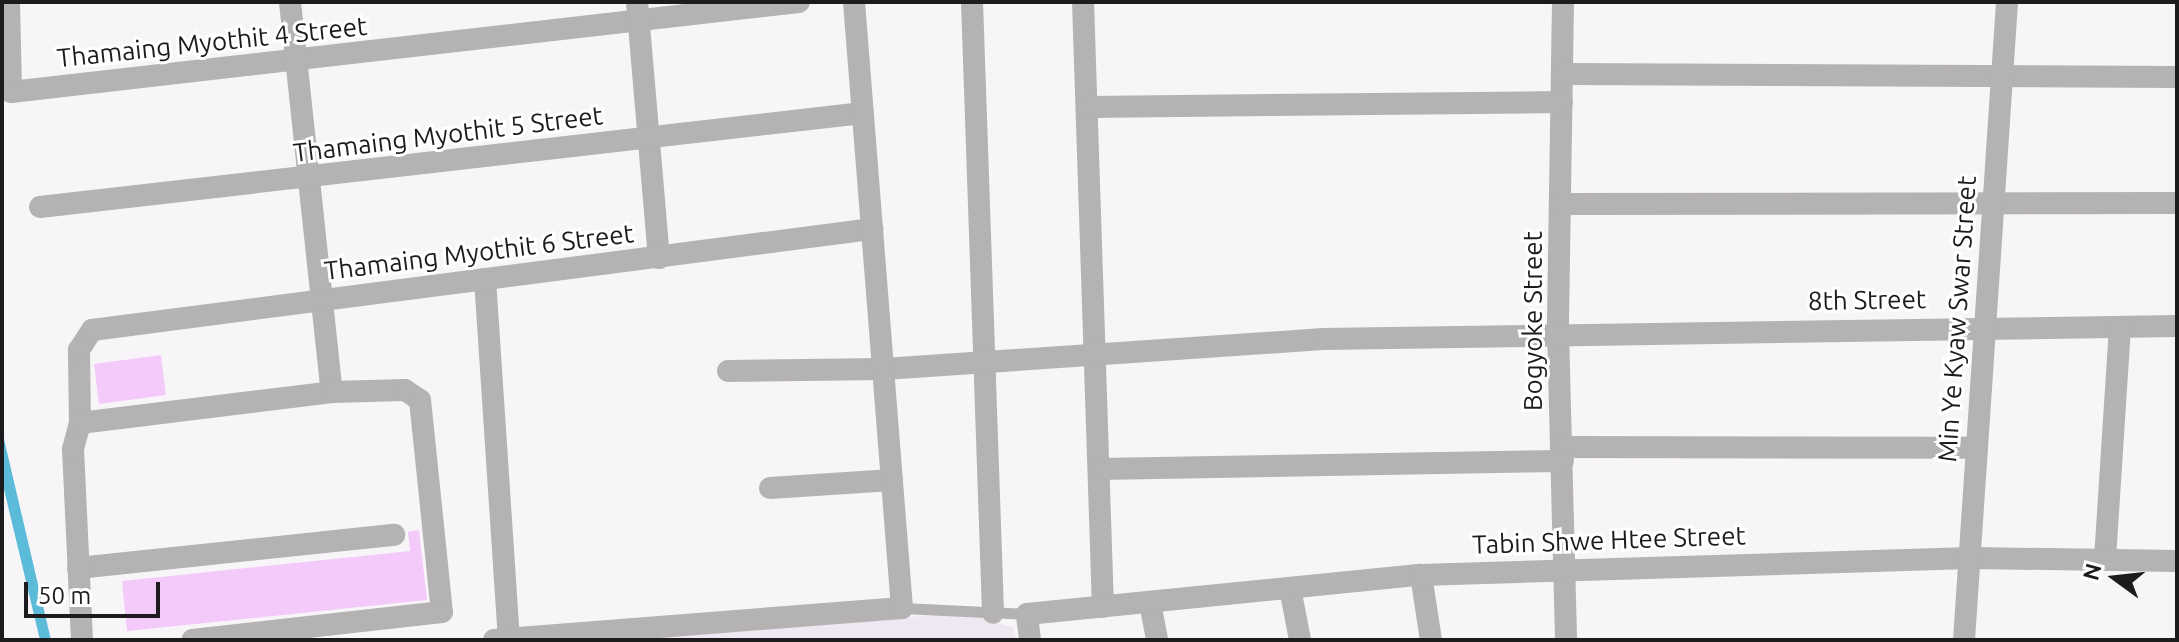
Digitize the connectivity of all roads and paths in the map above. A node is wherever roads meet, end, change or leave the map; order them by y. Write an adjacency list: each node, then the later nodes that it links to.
1 (9, 2): 10 (street, Thamaing Myothit 4 Street)
2 (290, 2): 10 (street)
3 (799, 2): 9 (street, Thamaing Myothit 4 Street)
4 (854, 2): 16 (street)
5 (972, 2): 32 (street)
6 (1083, 2): 15 (street)
7 (1563, 2): 11 (street, Bogyoke Street)
8 (2007, 2): 13 (street, Min Ye Kyaw Swar Street)
9 (638, 12): 10 (street, Thamaing Myothit 4 Street); 17 (street)
10 (296, 62): 18 (street)
11 (1562, 74): 13 (street); 14 (street, Bogyoke Street)
12 (2177, 77): 13 (street)
13 (2002, 80): 21 (street, Min Ye Kyaw Swar Street)
14 (1562, 102): 15 (street); 20 (street, Bogyoke Street)
15 (1087, 107): 31 (street)
16 (863, 113): 17 (street, Thamaing Myothit 5 Street); 23 (street)
17 (649, 137): 18 (street, Thamaing Myothit 5 Street); 24 (street)
18 (307, 180): 22 (street, Thamaing Myothit 5 Street); 26 (street)
19 (2177, 203): 21 (street)
20 (1560, 204): 21 (street); 30 (street, Bogyoke Street)
21 (1993, 204): 28 (street, Min Ye Kyaw Swar Street)
22 (40, 207)
23 (872, 229): 24 (street, Thamaing Myothit 6 Street); 33 (street)
24 (659, 258): 25 (street, Thamaing Myothit 6 Street)
25 (485, 279): 26 (street, Thamaing Myothit 6 Street); 56 (street)
26 (319, 300): 35 (street); 36 (street, Thamaing Myothit 6 Street)
27 (2177, 326): 29 (street, 8th Street)
28 (1985, 327): 29 (street, 8th Street); 30 (street, 8th Street); 37 (street, Min Ye Kyaw Swar Street)
29 (2120, 327): 44 (street)
30 (1558, 332): 31 (street, 8th Street); 38 (street, Bogyoke Street)
31 (1095, 355): 32 (street, 8th Street); 39 (street)
32 (984, 364): 33 (street, 8th Street); 53 (street)
33 (884, 369): 34 (street, 8th Street); 40 (street)
34 (728, 371)
35 (332, 392): 36 (street); 58 (street)
36 (80, 423): 47 (street)
37 (1977, 448): 38 (street); 43 (street, Min Ye Kyaw Swar Street)
38 (1562, 454): 39 (street); 46 (street, Bogyoke Street)
39 (1099, 469): 51 (street)
40 (892, 480): 41 (street); 52 (street)
41 (770, 488)
42 (394, 535): 47 (street)
43 (1970, 558): 44 (street, Tabin Shwe Htee Street); 46 (street, Tabin Shwe Htee Street); 64 (street, Min Ye Kyaw Swar Street)
44 (2105, 559): 45 (street, Tabin Shwe Htee Street)
45 (2177, 561)
46 (1566, 567): 48 (street, Tabin Shwe Htee Street); 63 (street, Bogyoke Street)
47 (78, 568): 57 (street)
48 (1421, 575): 49 (street, Tabin Shwe Htee Street); 62 (street)
49 (1290, 588): 50 (street, Tabin Shwe Htee Street); 61 (street)
50 (1150, 603): 51 (street, Tabin Shwe Htee Street); 60 (street)
51 (1103, 607): 54 (street, Tabin Shwe Htee Street)
52 (902, 608): 53 (lane); 55 (street)
53 (993, 613): 54 (lane)
54 (1036, 614): 59 (street)
55 (561, 637): 56 (street)
56 (501, 639)
57 (82, 640)
58 (193, 640)
59 (1030, 640)
60 (1157, 640)
61 (1300, 640)
62 (1431, 640)
63 (1566, 640)
64 (1964, 640)

